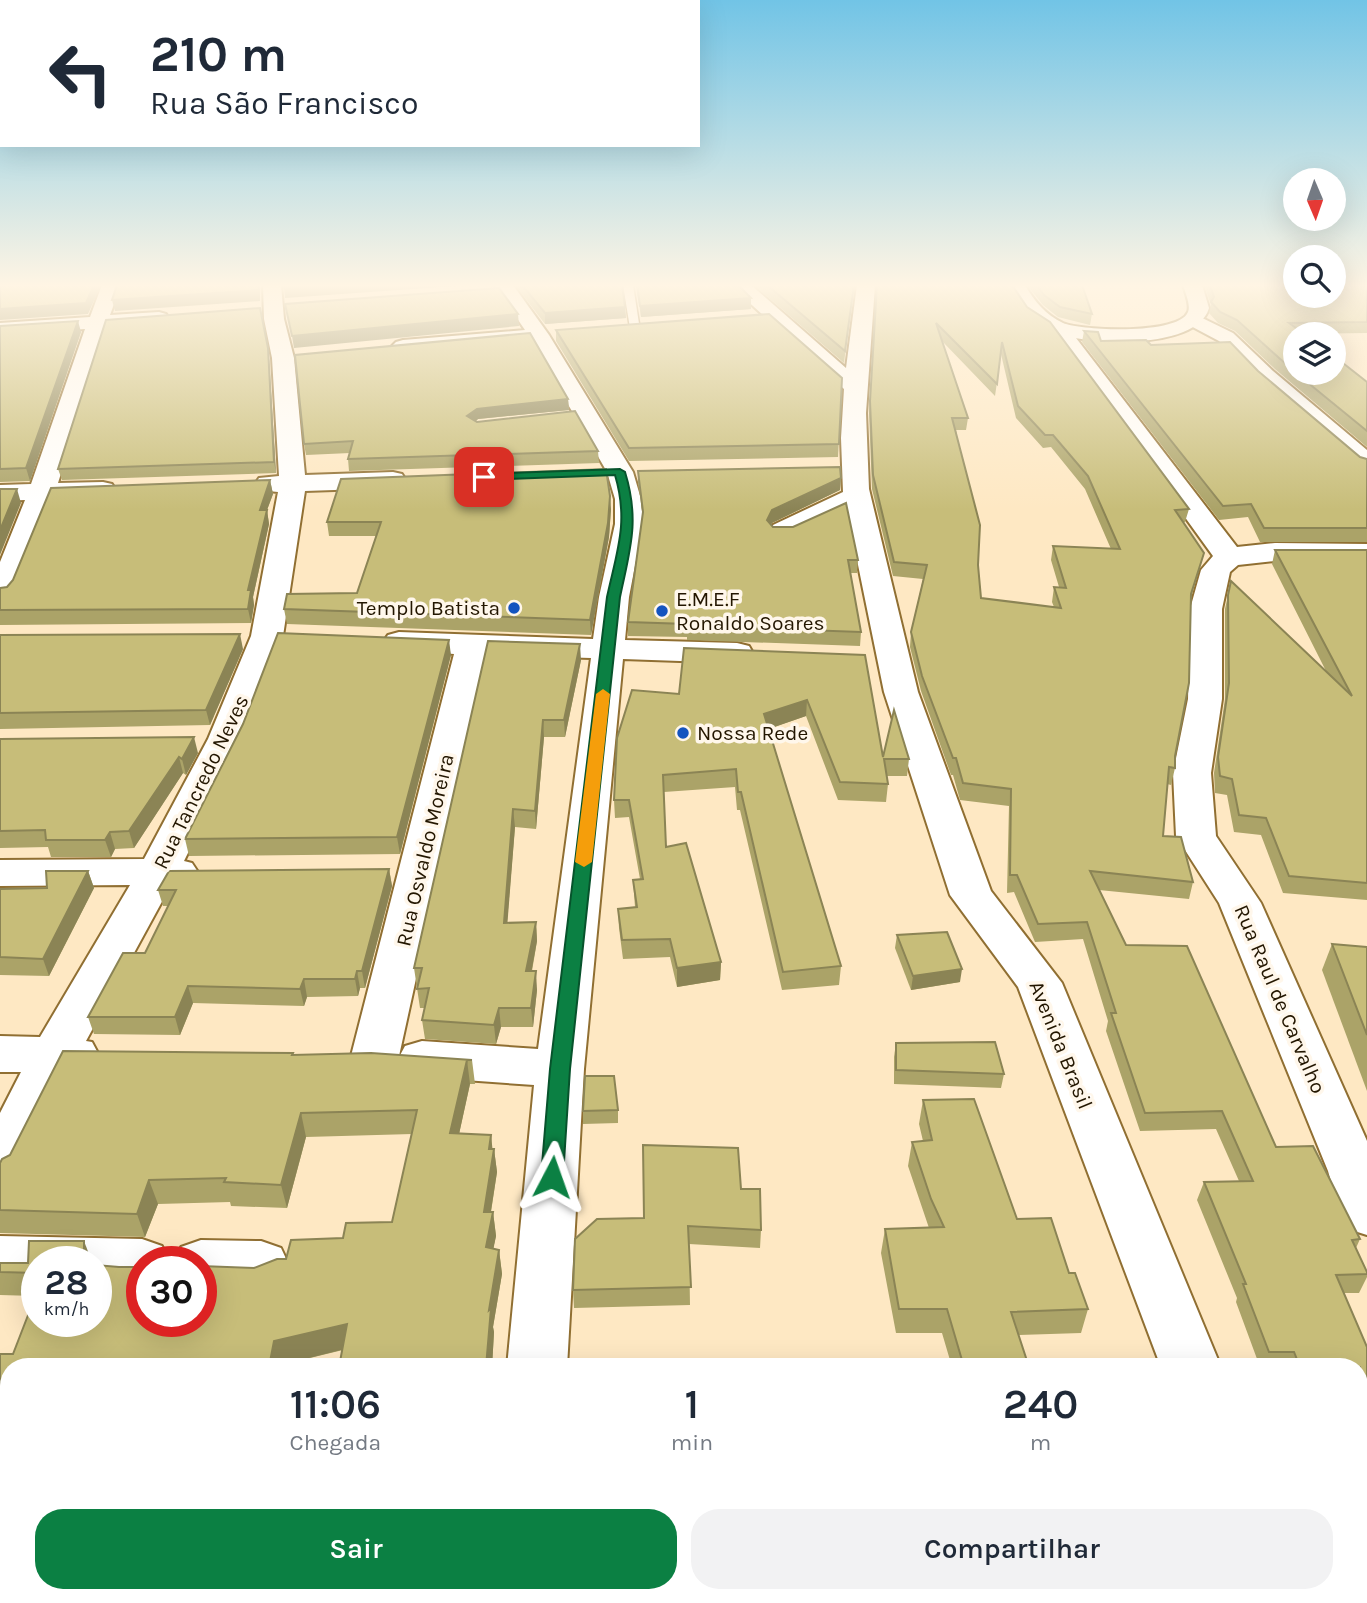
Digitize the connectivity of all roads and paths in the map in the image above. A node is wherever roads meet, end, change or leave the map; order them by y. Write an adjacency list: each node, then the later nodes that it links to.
1 (85, 360): 16 (street)
2 (283, 360): 12 (street, Rua Tancredo Neves)
3 (558, 360): 24 (street)
4 (824, 360): 8 (street)
5 (858, 360): 8 (street, Avenida Brasil)
6 (1082, 360): 20 (street)
7 (1249, 360): 9 (street)
8 (855, 387): 13 (street, Avenida Brasil)
9 (1367, 463)
10 (826, 468): 13 (street)
11 (416, 480): 12 (street)
12 (293, 483): 14 (street); 26 (street, Rua Tancredo Neves)
13 (855, 484): 18 (street); 44 (street, Avenida Brasil)
14 (238, 485)
15 (127, 489): 16 (street)
16 (44, 492): 17 (street); 21 (street)
17 (0, 493)
18 (783, 531)
19 (1367, 553): 20 (street)
20 (1229, 557): 38 (street, Rua Raul de Carvalho)
21 (0, 593)
22 (366, 642): 23 (street)
23 (473, 643): 24 (street); 29 (street, Rua Osvaldo Moreira)
24 (608, 648): 25 (street); 36 (street)
25 (771, 655)
26 (226, 739): 27 (street); 30 (street, Rua Tancredo Neves)
27 (186, 740)
28 (379, 870): 29 (street)
29 (421, 870): 36 (street, Rua Osvaldo Moreira)
30 (158, 872): 31 (street); 32 (street); 34 (street, Rua Tancredo Neves)
31 (213, 872)
32 (0, 873)
33 (0, 1054): 34 (street)
34 (54, 1055): 35 (street); 37 (street, Rua Tancredo Neves)
35 (124, 1055)
36 (560, 1069): 43 (street)
37 (0, 1163)
38 (1367, 1213)
39 (0, 1260): 40 (street)
40 (21, 1260)
41 (217, 1264): 42 (street)
42 (261, 1265)
43 (538, 1358)
44 (1187, 1358)

